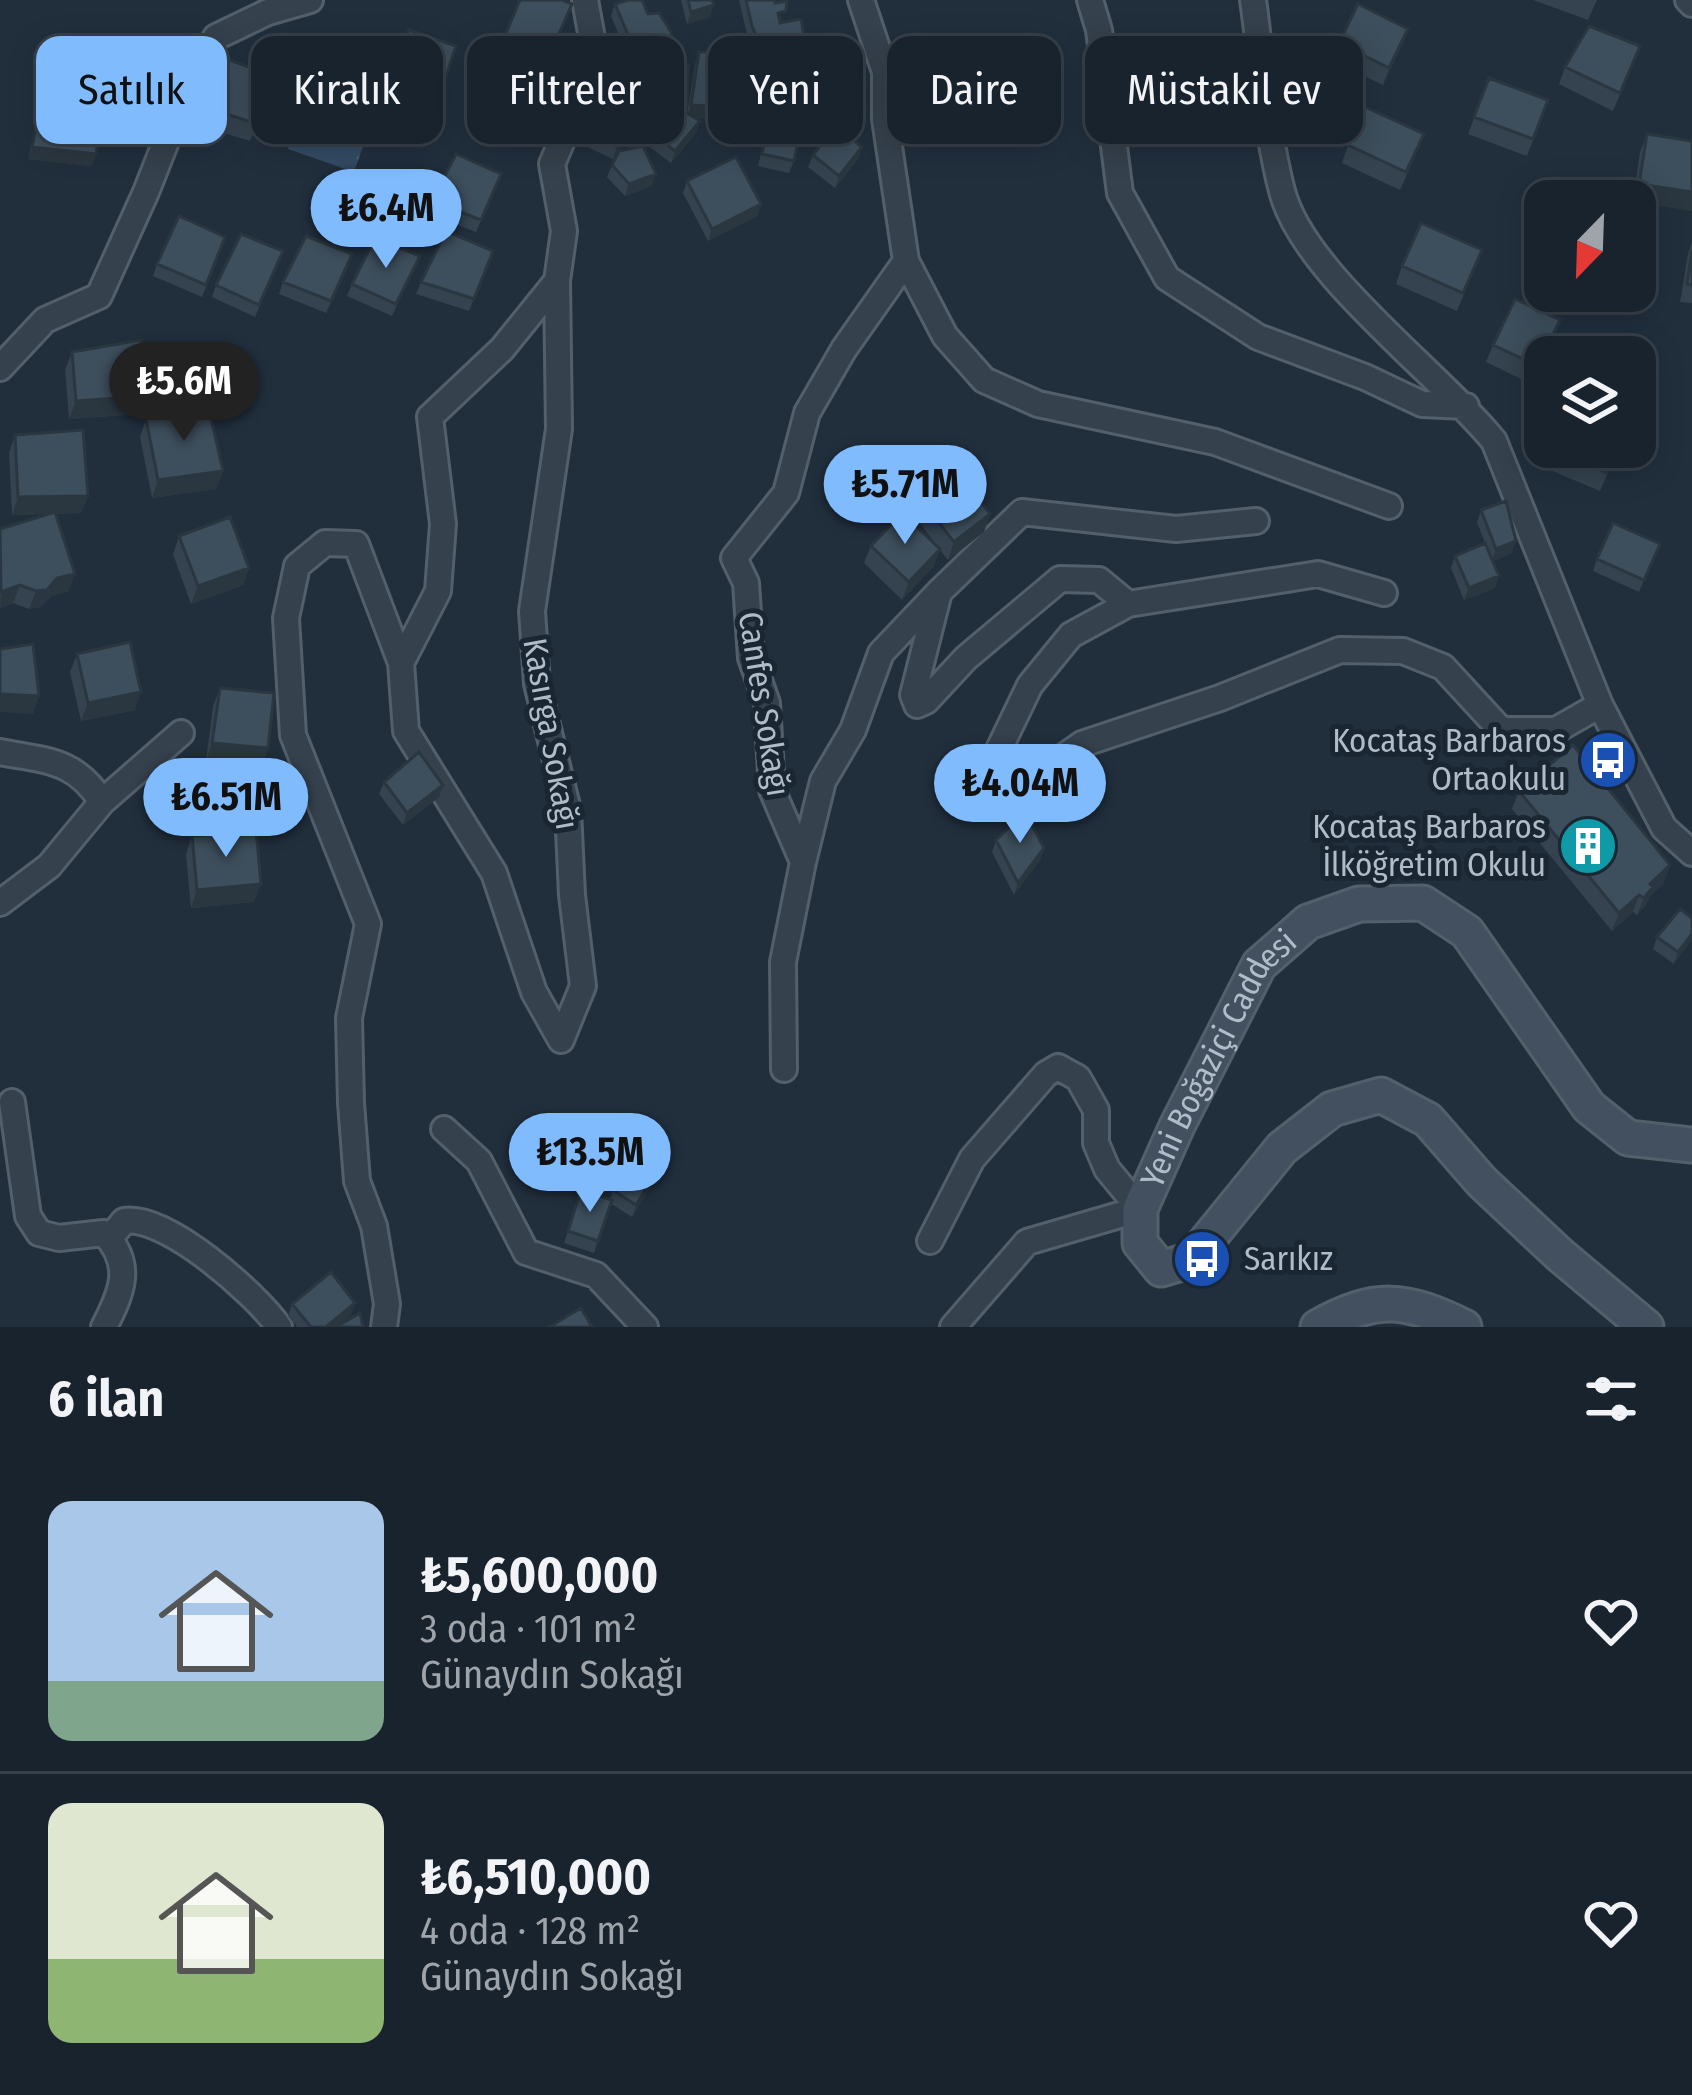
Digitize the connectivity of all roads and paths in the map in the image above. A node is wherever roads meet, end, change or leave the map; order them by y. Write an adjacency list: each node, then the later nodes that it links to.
1 (310, 0): 8 (street)
2 (585, 0): 7 (street, Kasırga Sokağı)
3 (861, 0): 6 (street)
4 (1090, 0): 9 (street)
5 (1253, 0): 9 (street)
6 (906, 261): 10 (street); 21 (street, Canfes Sokağı)
7 (557, 281): 15 (street); 15 (street, Kasırga Sokağı)
8 (0, 368)
9 (1466, 406): 16 (street)
10 (1388, 506)
11 (1256, 521): 12 (street, Canfes Sokağı)
12 (939, 592): 14 (street); 21 (street, Canfes Sokağı)
13 (1384, 592): 14 (street)
14 (1128, 604): 16 (street)
15 (400, 662): 32 (street)
16 (1600, 705): 20 (street)
17 (181, 733): 19 (street)
18 (0, 752): 19 (street)
19 (102, 802): 22 (street)
20 (1692, 853)
21 (803, 862): 23 (street)
22 (0, 903)
23 (784, 1069)
24 (12, 1102): 28 (street)
25 (444, 1129): 33 (street)
26 (1692, 1145): 27 (street, Yeni Boğaziçi Caddesi)
27 (1140, 1209): 29 (street); 34 (street); 37 (street, Yeni Boğaziçi Caddesi)
28 (109, 1239): 30 (street); 31 (street)
29 (931, 1241)
30 (104, 1327)
31 (279, 1327)
32 (384, 1327)
33 (645, 1327)
34 (952, 1327)
35 (1318, 1327): 36 (street)
36 (1464, 1327)
37 (1646, 1327)

